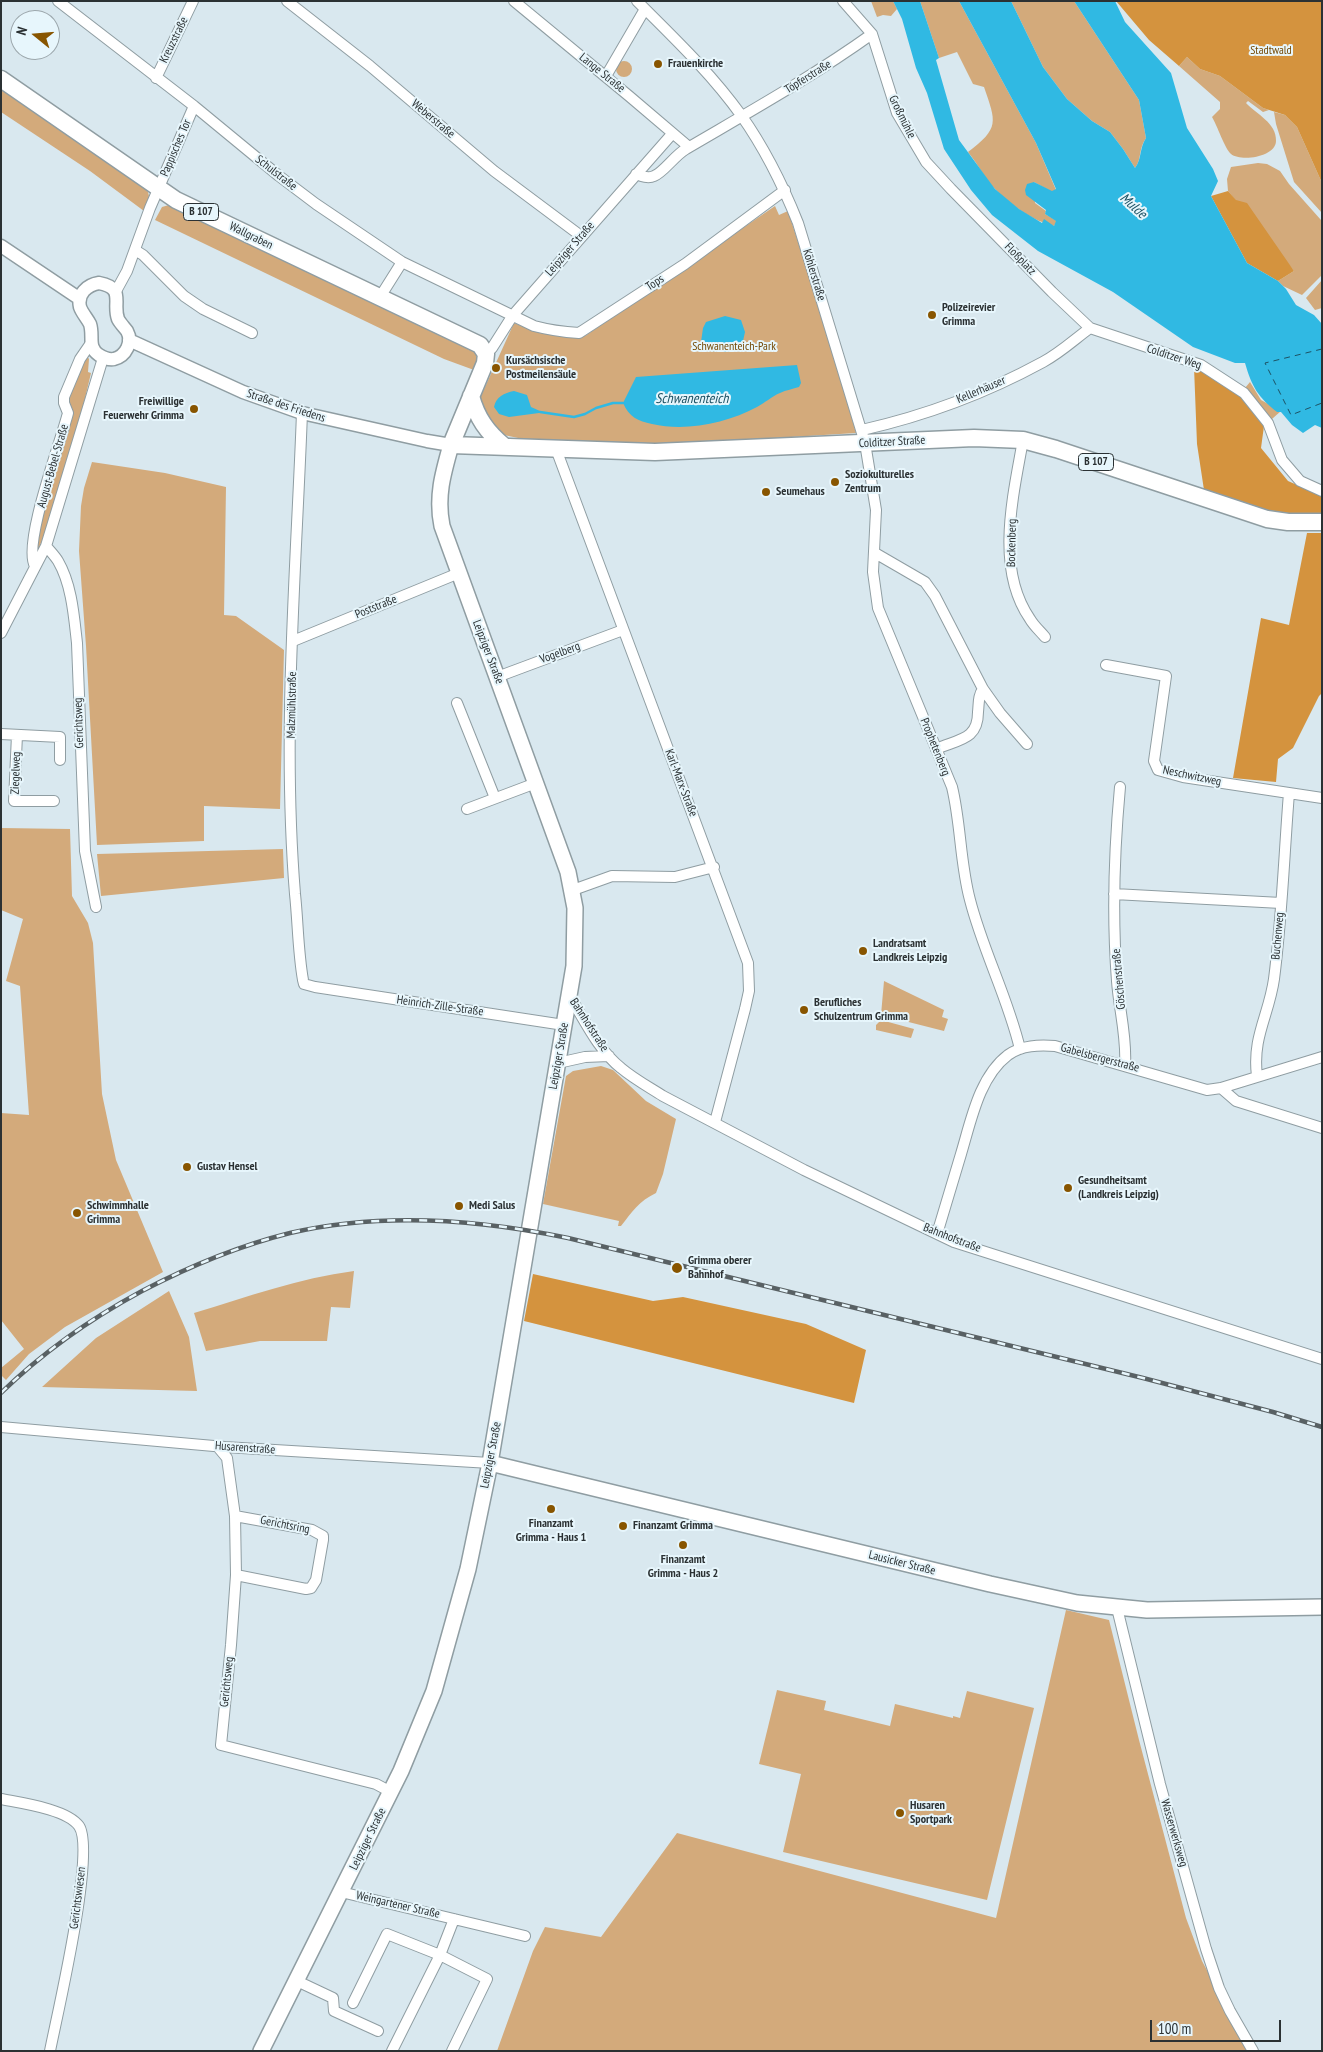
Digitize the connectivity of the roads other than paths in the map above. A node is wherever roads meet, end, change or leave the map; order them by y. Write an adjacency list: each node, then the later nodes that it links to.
1 (58, 1): 10 (street, Schulstraße)
2 (193, 1): 10 (street, Kreuzstraße)
3 (287, 1): 20 (street, Weberstraße)
4 (514, 1): 9 (street, Lange Straße)
5 (637, 1): 7 (street, Köhlerstraße)
6 (843, 1): 8 (street)
7 (645, 9): 9 (street); 13 (street, Köhlerstraße)
8 (872, 34): 13 (street, Töpferstraße); 18 (street, Großmühle)
9 (602, 73): 14 (street, Lange Straße)
10 (156, 78): 12 (street, Schulstraße)
11 (1, 80): 17 (main road, Wallgraben / B 107)
12 (194, 106): 17 (street, Pappisches Tor); 23 (street, Schulstraße)
13 (742, 116): 15 (street); 19 (street, Köhlerstraße)
14 (672, 134): 15 (street, Lange Straße); 16 (street, Leipziger Straße)
15 (689, 147): 16 (street)
16 (636, 174): 20 (street, Leipziger Straße)
17 (158, 189): 22 (street); 25 (main road, Wallgraben / B 107)
18 (950, 189): 28 (street, Floßplatz)
19 (785, 190): 27 (street, Tops); 36 (street, Köhlerstraße)
20 (581, 236): 27 (street, Leipziger Straße)
21 (1, 246): 26 (street)
22 (135, 250): 24 (street); 29 (street)
23 (402, 262): 25 (street); 27 (street, Schulstraße)
24 (115, 293): 26 (street); 30 (street)
25 (380, 297): 32 (main road, Wallgraben / B 107)
26 (80, 299): 31 (street)
27 (513, 315): 32 (street, Leipziger Straße)
28 (1090, 328): 36 (street, Kellerhäuser); 41 (street, Colditzer Weg)
29 (252, 333)
30 (129, 340): 33 (street); 35 (street, Straße des Friedens)
31 (91, 343): 33 (street); 45 (street, August-Bebel-Straße)
32 (486, 354): 34 (main road, Leipziger Straße)
33 (103, 358): 43 (street, August-Bebel-Straße)
34 (471, 396): 38 (main road, Leipziger Straße); 39 (main road)
35 (302, 413): 38 (street, Straße des Friedens); 50 (street, Malzmühlstraße)
36 (863, 437): 37 (main road, Colditzer Straße / B 107); 40 (main road, Colditzer Straße / B 107); 44 (street, Prophetenberg)
37 (1023, 440): 42 (main road, Colditzer Straße / B 107); 49 (street, Bockenberg)
38 (450, 445): 39 (main road, Colditzer Straße / B 107); 46 (main road, Leipziger Straße)
39 (504, 446): 40 (main road, Colditzer Straße / B 107)
40 (556, 449): 47 (street, Karl-Marx-Straße)
41 (1322, 491)
42 (1322, 522)
43 (46, 546): 45 (street, August-Bebel-Straße); 71 (street, Gerichtsweg)
44 (875, 553): 53 (street); 58 (street, Prophetenberg)
45 (35, 566): 48 (street, August-Bebel-Straße)
46 (459, 573): 50 (street, Poststraße); 52 (main road, Leipziger Straße)
47 (623, 630): 52 (street, Vogelberg); 67 (street, Karl-Marx-Straße)
48 (1, 633)
49 (1044, 637)
50 (293, 641): 72 (street, Malzmühlstraße)
51 (1106, 665): 62 (street, Neschwitzweg)
52 (497, 677): 60 (main road, Leipziger Straße)
53 (983, 689): 57 (street); 58 (street)
54 (457, 703): 63 (street)
55 (1, 734): 56 (street, Ziegelweg)
56 (17, 735): 59 (street, Ziegelweg); 65 (street, Ziegelweg)
57 (1027, 744)
58 (936, 749): 75 (street, Prophetenberg)
59 (60, 760)
60 (536, 783): 63 (street); 68 (main road, Leipziger Straße)
61 (1120, 787): 69 (street, Göschenstraße)
62 (1289, 793): 64 (street, Neschwitzweg); 70 (street, Buchenweg)
63 (495, 798): 66 (street)
64 (1322, 798)
65 (54, 801)
66 (466, 809)
67 (714, 867): 68 (street); 82 (street, Karl-Marx-Straße)
68 (572, 890): 73 (main road, Leipziger Straße)
69 (1114, 894): 70 (street); 79 (street, Göschenstraße)
70 (1281, 903): 80 (street, Buchenweg)
71 (96, 907)
72 (315, 987): 74 (street, Heinrich-Zille-Straße)
73 (569, 995): 74 (main road, Leipziger Straße); 76 (street, Bahnhofstraße)
74 (564, 1024): 78 (main road, Leipziger Straße)
75 (1020, 1049): 79 (street, Gabelsbergerstraße); 84 (street, Gabelsbergerstraße)
76 (609, 1056): 78 (street, Bahnhofstraße); 82 (street, Bahnhofstraße)
77 (1322, 1057): 80 (street, Gabelsbergerstraße)
78 (558, 1063): 88 (main road, Leipziger Straße)
79 (1125, 1065): 81 (street, Gabelsbergerstraße)
80 (1257, 1076): 81 (street, Gabelsbergerstraße)
81 (1221, 1088): 83 (street)
82 (714, 1122): 84 (street, Bahnhofstraße)
83 (1322, 1128)
84 (937, 1234): 85 (street, Bahnhofstraße)
85 (1322, 1358)
86 (1, 1427): 87 (street, Husarenstraße)
87 (217, 1446): 88 (street, Husarenstraße); 89 (street, Gerichtsweg)
88 (490, 1463): 92 (main road, Lausicker Straße); 93 (main road, Leipziger Straße)
89 (235, 1516): 90 (street, Gerichtsweg); 90 (street, Gerichtsring)
90 (236, 1575): 93 (street, Gerichtsweg)
91 (1322, 1607): 92 (main road, Lausicker Straße)
92 (1117, 1608): 106 (street, Wasserwerksweg)
93 (391, 1792): 95 (main road, Leipziger Straße)
94 (1, 1799): 102 (street, Gerichtswiesen)
95 (341, 1892): 96 (street, Weingartener Straße); 99 (main road, Leipziger Straße)
96 (454, 1919): 97 (street, Weingartener Straße); 98 (street, Weingartener Straße)
97 (525, 1936)
98 (440, 1954): 100 (street); 104 (street, Weingartener Straße); 105 (street)
99 (297, 1981): 101 (street); 103 (main road, Leipziger Straße)
100 (353, 2003)
101 (378, 2031)
102 (50, 2051)
103 (261, 2051)
104 (392, 2051)
105 (452, 2051)
106 (1253, 2051)

